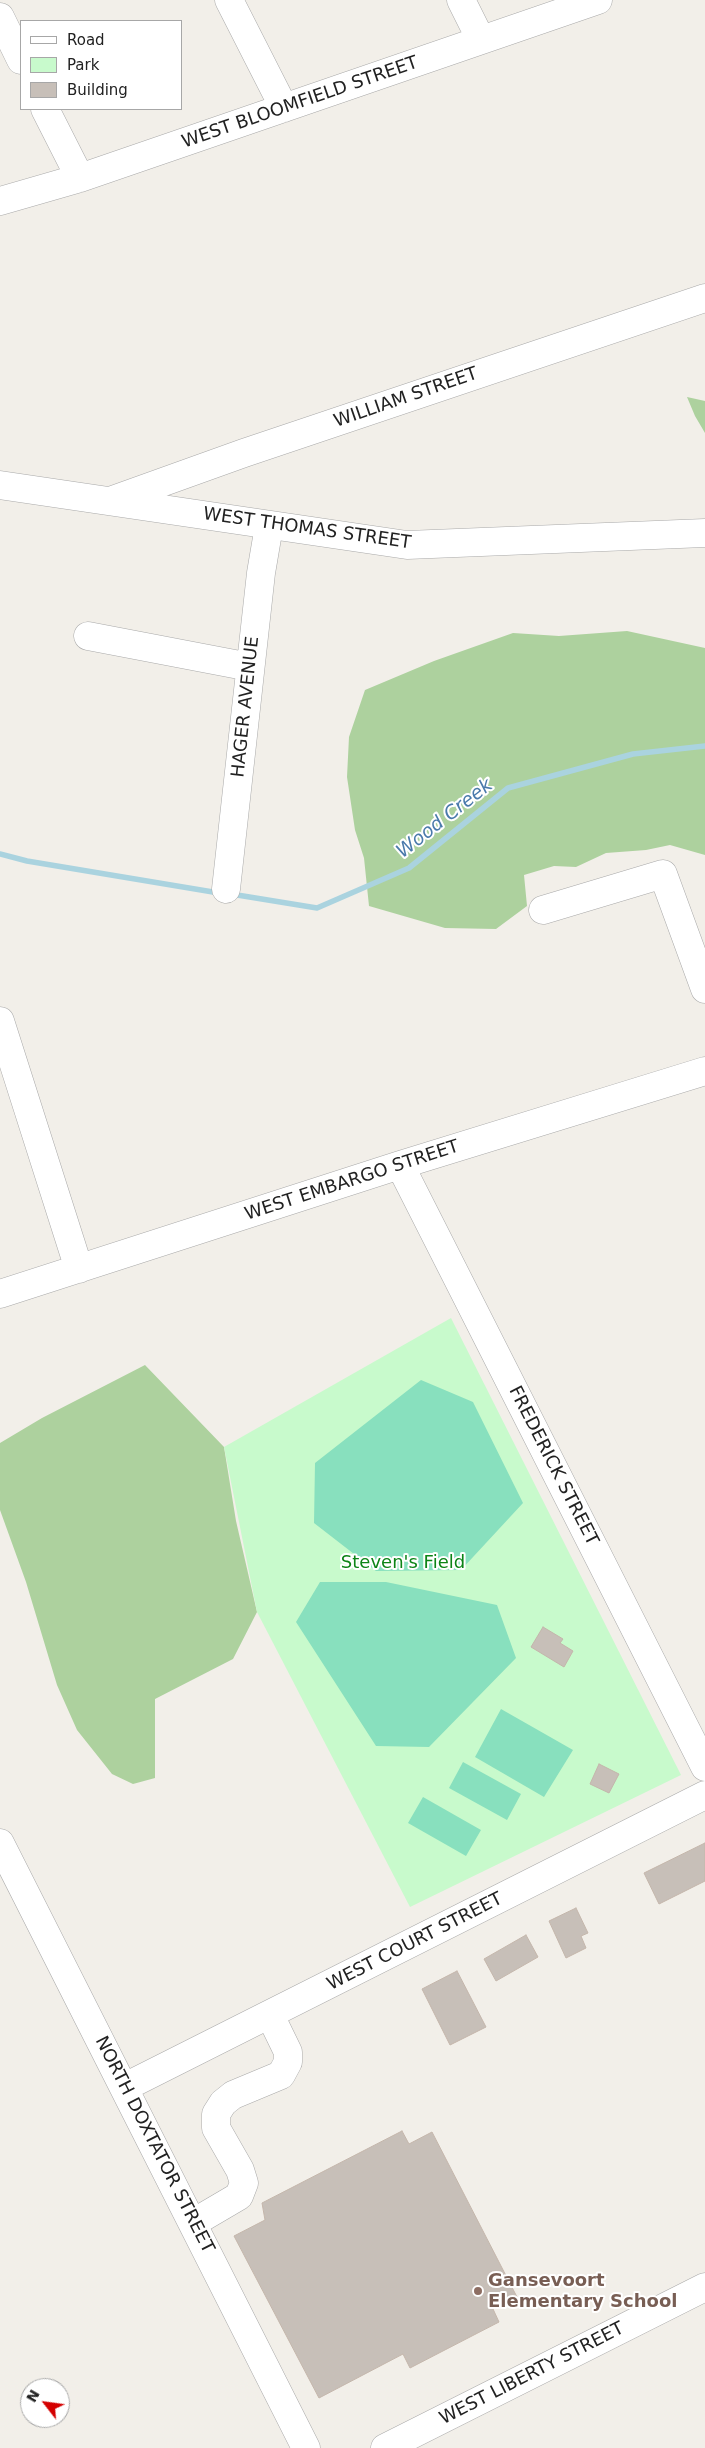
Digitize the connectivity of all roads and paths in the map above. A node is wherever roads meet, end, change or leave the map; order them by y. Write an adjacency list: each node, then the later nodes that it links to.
1 (229, 0): 7 (street)
2 (461, 0): 5 (street)
3 (598, 0): 5 (street, WEST BLOOMFIELD STREET)
4 (0, 17): 6 (street)
5 (481, 40): 7 (street, WEST BLOOMFIELD STREET)
6 (20, 58)
7 (284, 108): 9 (street, WEST BLOOMFIELD STREET)
8 (46, 110): 9 (street)
9 (80, 178): 10 (street, WEST BLOOMFIELD STREET)
10 (0, 202)
11 (705, 298): 13 (street, WILLIAM STREET)
12 (0, 485): 13 (street, WEST THOMAS STREET)
13 (108, 501): 14 (street, WEST THOMAS STREET)
14 (268, 526): 15 (street, WEST THOMAS STREET); 17 (street, HAGER AVENUE)
15 (705, 533)
16 (88, 636): 17 (street)
17 (250, 667): 18 (street, HAGER AVENUE)
18 (226, 889)
19 (543, 910): 20 (street)
20 (701, 977)
21 (0, 1022): 24 (street)
22 (705, 1071): 23 (street, WEST EMBARGO STREET)
23 (400, 1165): 24 (street, WEST EMBARGO STREET); 26 (street, FREDERICK STREET)
24 (79, 1269): 25 (street, WEST EMBARGO STREET)
25 (0, 1294)
26 (705, 1767)
27 (705, 1795): 29 (street, WEST COURT STREET)
28 (0, 1843): 30 (street, NORTH DOXTATOR STREET)
29 (270, 2014): 30 (street, WEST COURT STREET); 31 (street)
30 (125, 2087): 31 (street, NORTH DOXTATOR STREET)
31 (193, 2223): 33 (street, NORTH DOXTATOR STREET)
32 (705, 2287): 34 (street, WEST LIBERTY STREET)
33 (306, 2448)
34 (385, 2448)

